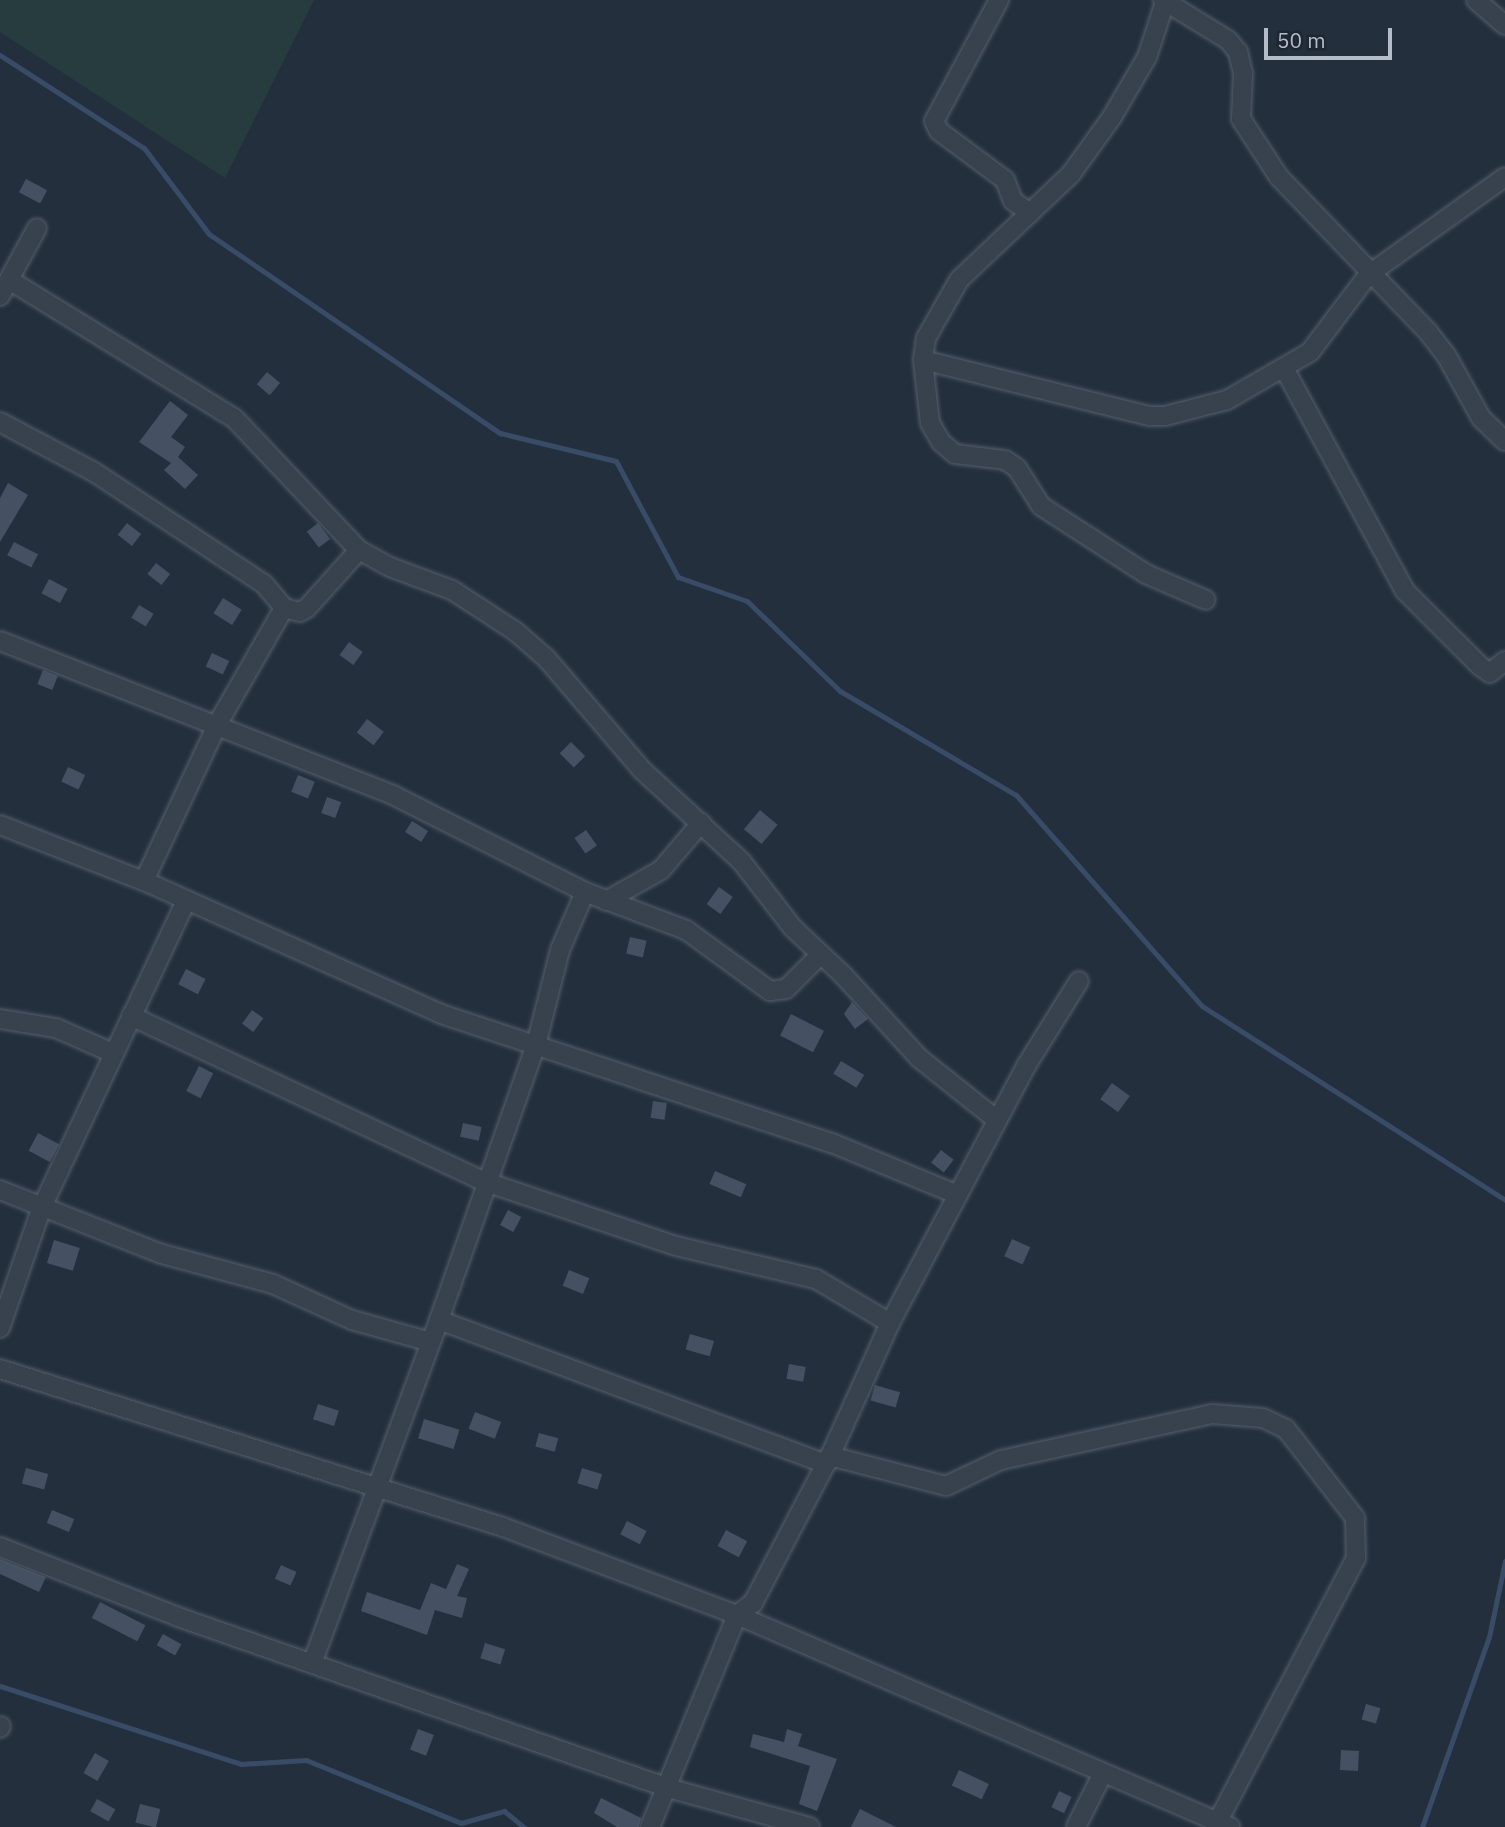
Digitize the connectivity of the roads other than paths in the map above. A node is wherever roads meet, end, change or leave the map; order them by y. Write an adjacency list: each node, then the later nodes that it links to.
1 (999, 0): 6 (street)
2 (1476, 0): 4 (street)
3 (1164, 1): 6 (street); 8 (street)
4 (1505, 24)
5 (1505, 177): 8 (street)
6 (1030, 214): 11 (street)
7 (37, 228): 9 (street)
8 (1368, 275): 12 (street); 14 (street)
9 (11, 281): 10 (street); 15 (street)
10 (0, 296)
11 (923, 360): 12 (street); 16 (street)
12 (1285, 370): 19 (street)
13 (0, 422): 17 (street)
14 (1505, 442)
15 (359, 550): 17 (street); 21 (street)
16 (1206, 600)
17 (284, 608): 20 (street)
18 (0, 641): 20 (street)
19 (1505, 661)
20 (217, 725): 23 (street); 24 (street)
21 (701, 823): 26 (street); 27 (street)
22 (0, 825): 23 (street)
23 (144, 881): 25 (street)
24 (585, 892): 26 (street); 31 (street)
25 (186, 901): 29 (street); 31 (street)
26 (606, 901): 27 (street)
27 (820, 955): 33 (street)
28 (1079, 981): 33 (street)
29 (131, 1016): 32 (street); 34 (street)
30 (0, 1019): 32 (street)
31 (536, 1045): 34 (street); 36 (street)
32 (113, 1053): 37 (street)
33 (997, 1121): 36 (street)
34 (486, 1182): 38 (street); 39 (street)
35 (0, 1190): 37 (street)
36 (958, 1195): 39 (street)
37 (42, 1207): 40 (street); 41 (street)
38 (439, 1320): 41 (street); 43 (street)
39 (890, 1323): 43 (street)
40 (0, 1328)
41 (431, 1342): 44 (street)
42 (0, 1369): 44 (street)
43 (828, 1460): 46 (street); 50 (street)
44 (375, 1490): 46 (street); 47 (street)
45 (0, 1547): 47 (street)
46 (737, 1615): 48 (street); 49 (street)
47 (313, 1661): 49 (street)
48 (1102, 1775): 50 (street); 53 (street)
49 (668, 1788): 51 (street); 52 (street)
50 (1224, 1824)
51 (650, 1827)
52 (810, 1827)
53 (1076, 1827)

